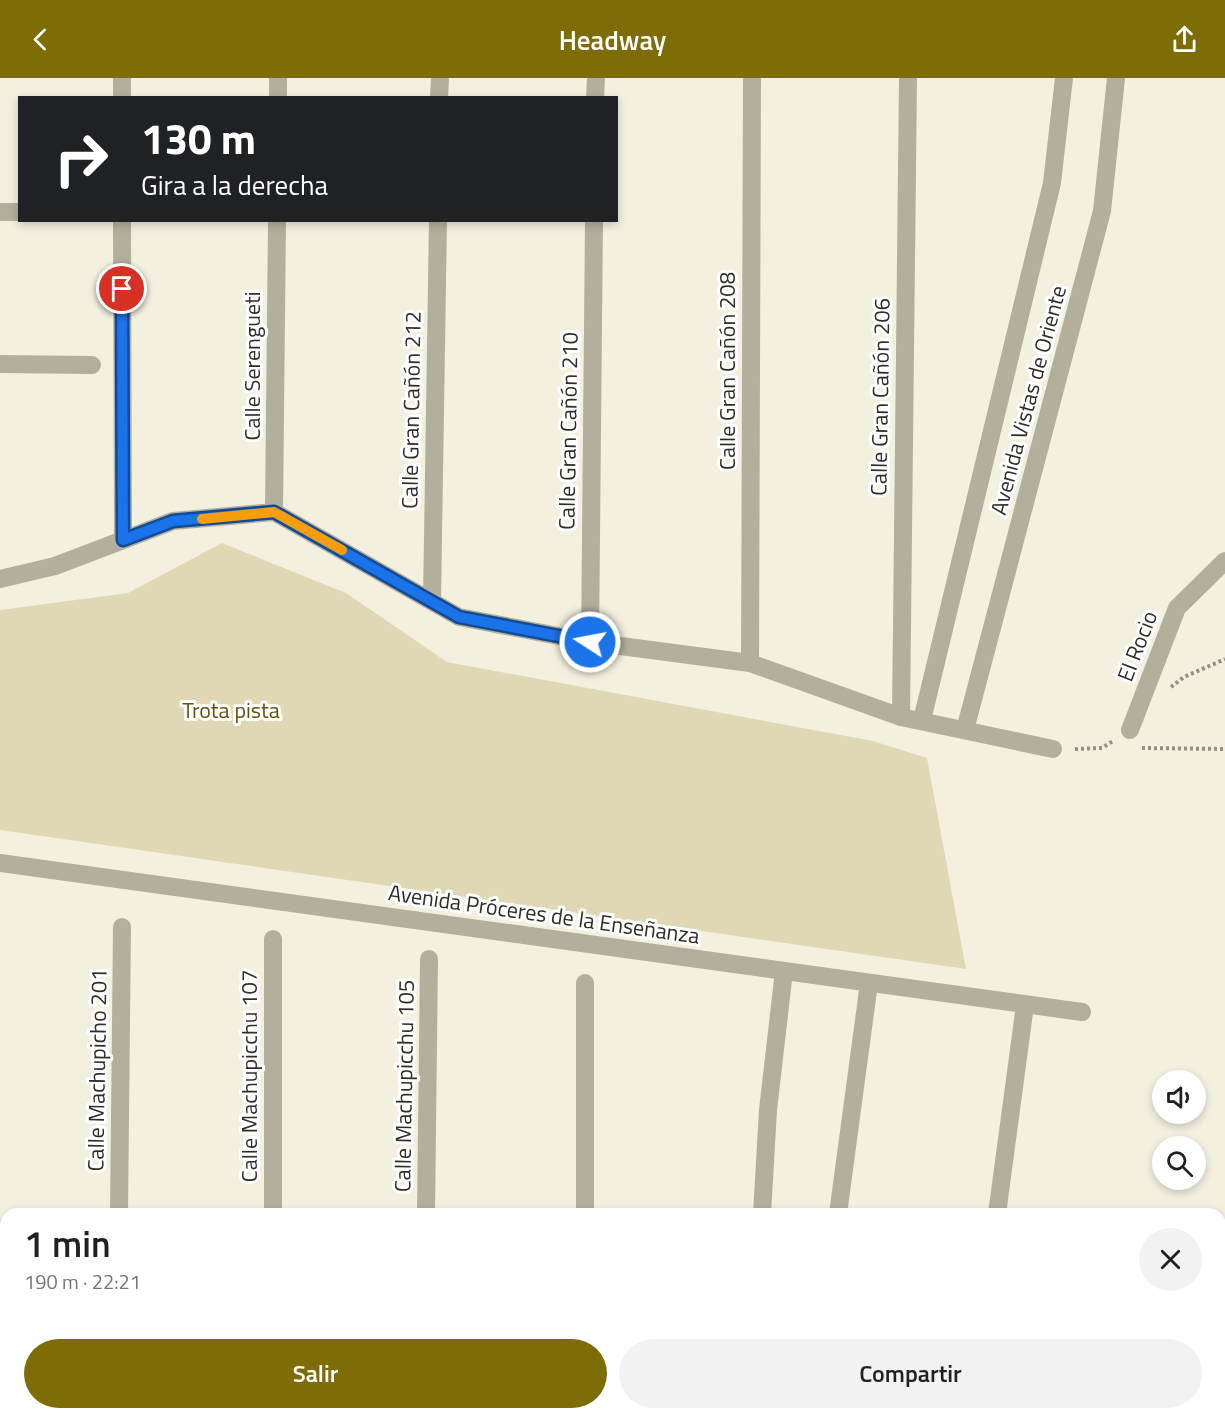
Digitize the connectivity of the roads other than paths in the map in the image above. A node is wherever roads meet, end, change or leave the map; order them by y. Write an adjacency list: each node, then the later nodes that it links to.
1 (122, 78): 9 (street)
2 (278, 78): 10 (street)
3 (440, 78): 11 (street)
4 (596, 78): 12 (street)
5 (752, 78): 27 (street, Calle Gran Cañón 208)
6 (908, 78): 28 (street, Calle Gran Cañón 206)
7 (1064, 78): 29 (street, Avenida Vistas de Oriente)
8 (1116, 78): 30 (street, Avenida Vistas de Oriente)
9 (122, 96)
10 (278, 96)
11 (440, 96)
12 (595, 96)
13 (0, 212): 14 (street)
14 (18, 212)
15 (122, 222): 22 (street)
16 (277, 222): 21 (street, Calle Serengueti)
17 (438, 222): 25 (street, Calle Gran Cañón 212)
18 (594, 222): 26 (street, Calle Gran Cañón 210)
19 (0, 364): 20 (street)
20 (92, 365)
21 (274, 512): 22 (street); 25 (street)
22 (123, 540): 24 (street)
23 (1225, 561): 31 (street, El Rocio)
24 (0, 579)
25 (432, 601): 26 (street)
26 (590, 642): 27 (street)
27 (750, 663): 28 (street)
28 (901, 717): 29 (street)
29 (922, 720): 30 (street)
30 (965, 730): 32 (street)
31 (1130, 730)
32 (1053, 749)
33 (0, 863): 37 (street, Avenida Próceres de la Enseñanza)
34 (123, 927): 42 (street, Calle Machupicho 201)
35 (273, 939): 43 (street, Calle Machupicchu 107)
36 (429, 959): 44 (street, Calle Machupicchu 105)
37 (784, 971): 39 (street, Avenida Próceres de la Enseñanza); 46 (street)
38 (585, 983): 45 (street)
39 (869, 983): 40 (street, Avenida Próceres de la Enseñanza); 47 (street)
40 (1024, 1005): 41 (street, Avenida Próceres de la Enseñanza); 48 (street)
41 (1082, 1012)
42 (119, 1208)
43 (273, 1208)
44 (426, 1208)
45 (585, 1208)
46 (762, 1208)
47 (839, 1208)
48 (998, 1208)

